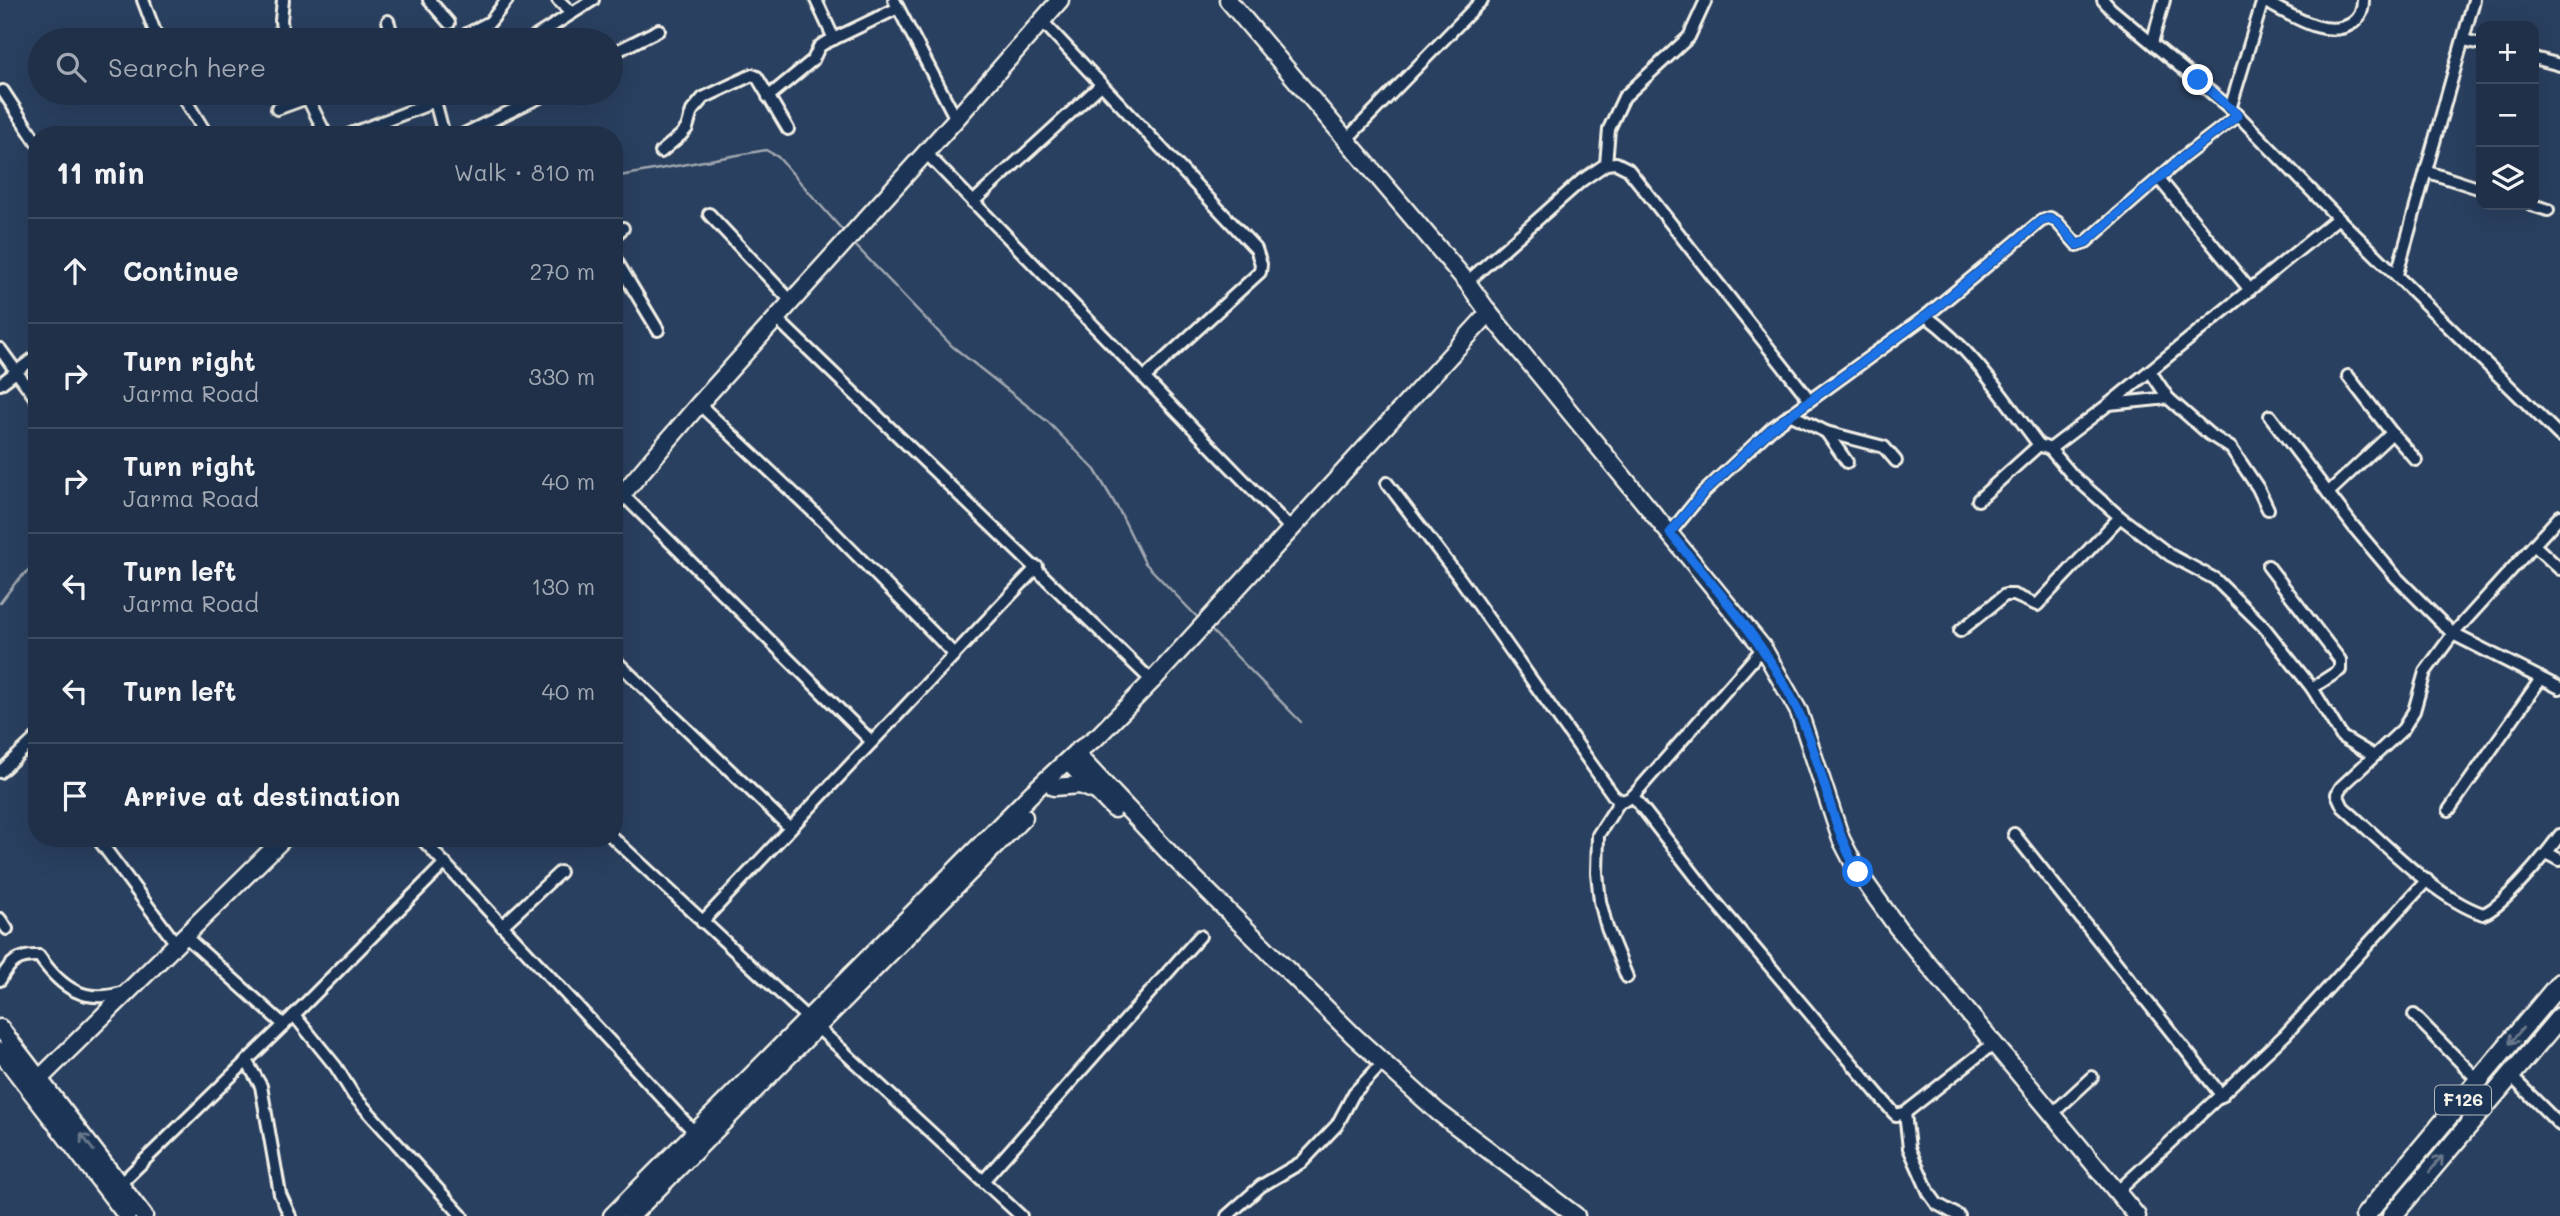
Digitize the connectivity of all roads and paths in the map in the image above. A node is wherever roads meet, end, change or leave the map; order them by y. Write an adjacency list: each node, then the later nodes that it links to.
1 (143, 0): 22 (street)
2 (283, 0): 23 (street)
3 (429, 0): 21 (street)
4 (507, 0): 25 (street)
5 (558, 0): 18 (street)
6 (593, 0): 18 (street)
7 (816, 0): 28 (street)
8 (1060, 0): 20 (street)
9 (1228, 0): 54 (street)
10 (1482, 0): 54 (street)
11 (1706, 0): 57 (street)
12 (2103, 0): 30 (street)
13 (2164, 0): 30 (street)
14 (2263, 0): 15 (street); 45 (street)
15 (2363, 0)
16 (2474, 0): 29 (street)
17 (896, 4): 28 (street); 46 (street)
18 (572, 13): 26 (street)
19 (388, 21): 24 (street)
20 (1042, 21): 35 (street); 46 (street)
21 (449, 23)
22 (154, 28)
23 (282, 28)
24 (390, 28)
25 (478, 28)
26 (549, 28)
27 (659, 30): 32 (street)
28 (834, 39): 37 (street)
29 (2464, 40): 31 (street); 58 (street)
30 (2152, 43): 45 (street)
31 (2476, 43)
32 (623, 48)
33 (2539, 59): 34 (street)
34 (2560, 65)
35 (1101, 85): 61 (street); 80 (street)
36 (3, 91): 52 (street)
37 (768, 97): 53 (street); 55 (street)
38 (188, 105): 47 (street)
39 (285, 105): 44 (street)
40 (311, 105): 48 (street)
41 (425, 105): 49 (street)
42 (436, 105): 50 (street)
43 (523, 105): 51 (street)
44 (277, 109)
45 (2234, 112): 59 (street); 65 (street)
46 (956, 119): 56 (street)
47 (201, 126)
48 (322, 126)
49 (371, 126)
50 (443, 126)
51 (480, 126)
52 (28, 129)
53 (788, 129)
54 (1347, 139): 68 (street)
55 (661, 152)
56 (925, 152): 61 (street); 70 (street)
57 (1606, 164): 68 (street); 84 (street)
58 (2428, 172): 60 (street); 67 (street)
59 (2160, 180): 69 (street); 72 (street)
60 (2476, 187)
61 (973, 202): 80 (street)
62 (2539, 207): 63 (street)
63 (2548, 209)
64 (709, 214): 70 (street)
65 (2338, 218): 67 (street); 69 (street)
66 (623, 272): 74 (street)
67 (2397, 274): 91 (street)
68 (1467, 282): 71 (street)
69 (2250, 290): 77 (street)
70 (791, 301): 73 (street)
71 (1489, 313): 104 (street); 105 (street)
72 (1926, 316): 84 (street); 92 (street)
73 (776, 318): 85 (street); 108 (street)
74 (658, 330)
75 (0, 349): 78 (street)
76 (28, 363): 78 (street)
77 (2150, 371): 83 (street); 86 (street)
78 (15, 373): 81 (street); 82 (street)
79 (2348, 376): 90 (street)
80 (1144, 377): 104 (street)
81 (0, 384)
82 (28, 389)
83 (2168, 398): 86 (street); 101 (street)
84 (1809, 399): 87 (street)
85 (699, 404): 98 (street); 113 (street)
86 (2109, 404): 92 (street)
87 (1790, 414): 89 (street); 105 (street)
88 (2270, 416): 97 (street)
89 (1826, 432): 94 (street); 95 (street)
90 (2392, 433): 93 (street); 97 (street)
91 (2560, 436)
92 (2044, 447): 99 (street); 103 (street)
93 (2416, 460)
94 (1896, 461)
95 (1847, 462)
96 (1387, 483): 128 (street)
97 (2328, 493): 111 (street)
98 (623, 494)
99 (1978, 500)
100 (623, 503): 120 (street)
101 (2268, 509)
102 (2560, 516): 106 (street)
103 (2120, 517): 110 (street); 117 (street)
104 (1292, 530): 116 (street)
105 (1670, 533): 112 (street)
106 (2535, 546): 109 (street); 111 (street)
107 (2268, 566): 117 (street)
108 (1037, 567): 113 (street); 116 (street)
109 (2560, 569)
110 (1960, 631)
111 (2453, 635): 115 (street); 122 (street)
112 (1763, 648): 127 (street); 156 (street)
113 (954, 654): 120 (street)
114 (623, 668): 130 (street)
115 (2540, 680): 118 (street); 129 (street)
116 (1152, 681): 119 (street)
117 (2312, 688): 122 (street)
118 (2560, 688)
119 (1096, 739): 123 (street); 126 (street)
120 (873, 742): 130 (street)
121 (28, 746): 124 (street)
122 (2374, 756): 141 (street)
123 (1074, 760): 125 (street); 126 (street); 153 (street)
124 (0, 772)
125 (1054, 787): 126 (street); 153 (street)
126 (1101, 787): 159 (street); 181 (street)
127 (1633, 796): 128 (street); 165 (street)
128 (1619, 801): 146 (street)
129 (2449, 810)
130 (789, 827): 142 (street)
131 (2014, 834): 164 (street)
132 (2560, 835): 137 (street)
133 (105, 847): 145 (street)
134 (275, 847): 145 (street)
135 (430, 847): 139 (street)
136 (622, 847): 142 (street)
137 (2547, 853): 138 (street); 141 (street)
138 (2560, 860)
139 (445, 863): 143 (street); 151 (street)
140 (560, 872): 143 (street)
141 (2427, 880): 164 (street)
142 (702, 922): 153 (street)
143 (502, 926): 168 (street)
144 (1200, 936): 169 (street)
145 (181, 940): 149 (street); 154 (street)
146 (1627, 977)
147 (0, 980): 149 (street)
148 (2560, 983): 162 (main road, F126, one-way to 162)
149 (131, 990): 163 (street)
150 (2414, 1015): 162 (street)
151 (294, 1016): 154 (street); 172 (street)
152 (2560, 1017): 160 (main road, F126)
153 (811, 1024): 168 (street); 169 (street); 177 (street)
154 (284, 1025): 158 (street)
155 (0, 1028): 163 (street)
156 (1994, 1043): 165 (street); 166 (street)
157 (0, 1051): 163 (street)
158 (247, 1062): 170 (street); 175 (street)
159 (1376, 1070): 179 (street); 180 (street)
160 (2511, 1076): 167 (street); 185 (main road, F126, one-way to 160)
161 (2092, 1077): 166 (street)
162 (2479, 1081): 184 (main road, F126)
163 (34, 1085): 170 (street, one-way to 163); 173 (street)
164 (2222, 1096): 171 (street)
165 (1905, 1113): 182 (street)
166 (2052, 1114): 171 (street)
167 (2560, 1125)
168 (696, 1134): 176 (street)
169 (984, 1180): 178 (street)
170 (119, 1185): 174 (street)
171 (2117, 1192): 183 (street)
172 (458, 1215)
173 (127, 1216)
174 (144, 1216)
175 (290, 1216)
176 (612, 1216)
177 (631, 1216)
178 (1021, 1216)
179 (1227, 1216)
180 (1560, 1216)
181 (1576, 1216)
182 (1959, 1216)
183 (2137, 1216)
184 (2365, 1216)
185 (2392, 1216)

